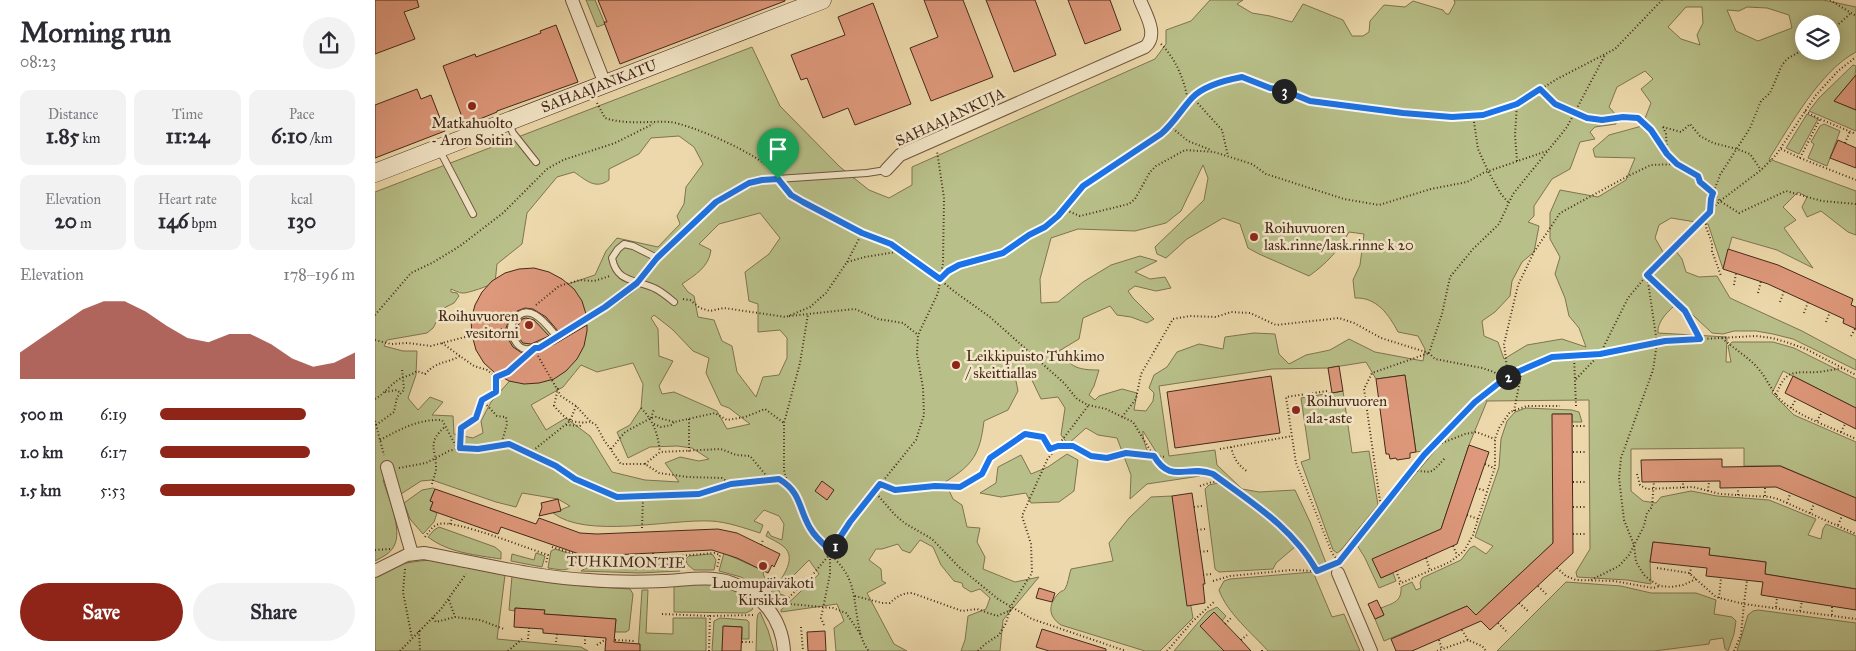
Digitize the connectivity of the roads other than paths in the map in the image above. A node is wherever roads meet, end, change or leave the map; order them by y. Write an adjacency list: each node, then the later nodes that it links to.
1 (572, 0): 4 (street)
2 (822, 0): 4 (main road, SAHAAJANKATU)
3 (1140, 0): 8 (street, SAHAAJANKUJA)
4 (605, 84): 5 (main road, SAHAAJANKATU)
5 (508, 122): 6 (main road, SAHAAJANKATU); 7 (lane)
6 (438, 148): 9 (main road, SAHAAJANKATU); 10 (lane)
7 (536, 162)
8 (886, 170): 11 (lane, SAHAAJANKUJA)
9 (375, 173)
10 (473, 214)
11 (657, 258): 12 (lane, SAHAAJANKUJA); 12 (lane)
12 (637, 283): 13 (lane); 14 (lane, SAHAAJANKUJA)
13 (674, 302)
14 (557, 337): 14 (lane, SAHAAJANKUJA)
15 (387, 467): 16 (street)
16 (409, 554): 18 (street, TUHKIMONTIE); 19 (street, TUHKIMONTIE)
17 (1339, 567): 20 (street)
18 (375, 571)
19 (784, 651)
20 (1371, 651)

